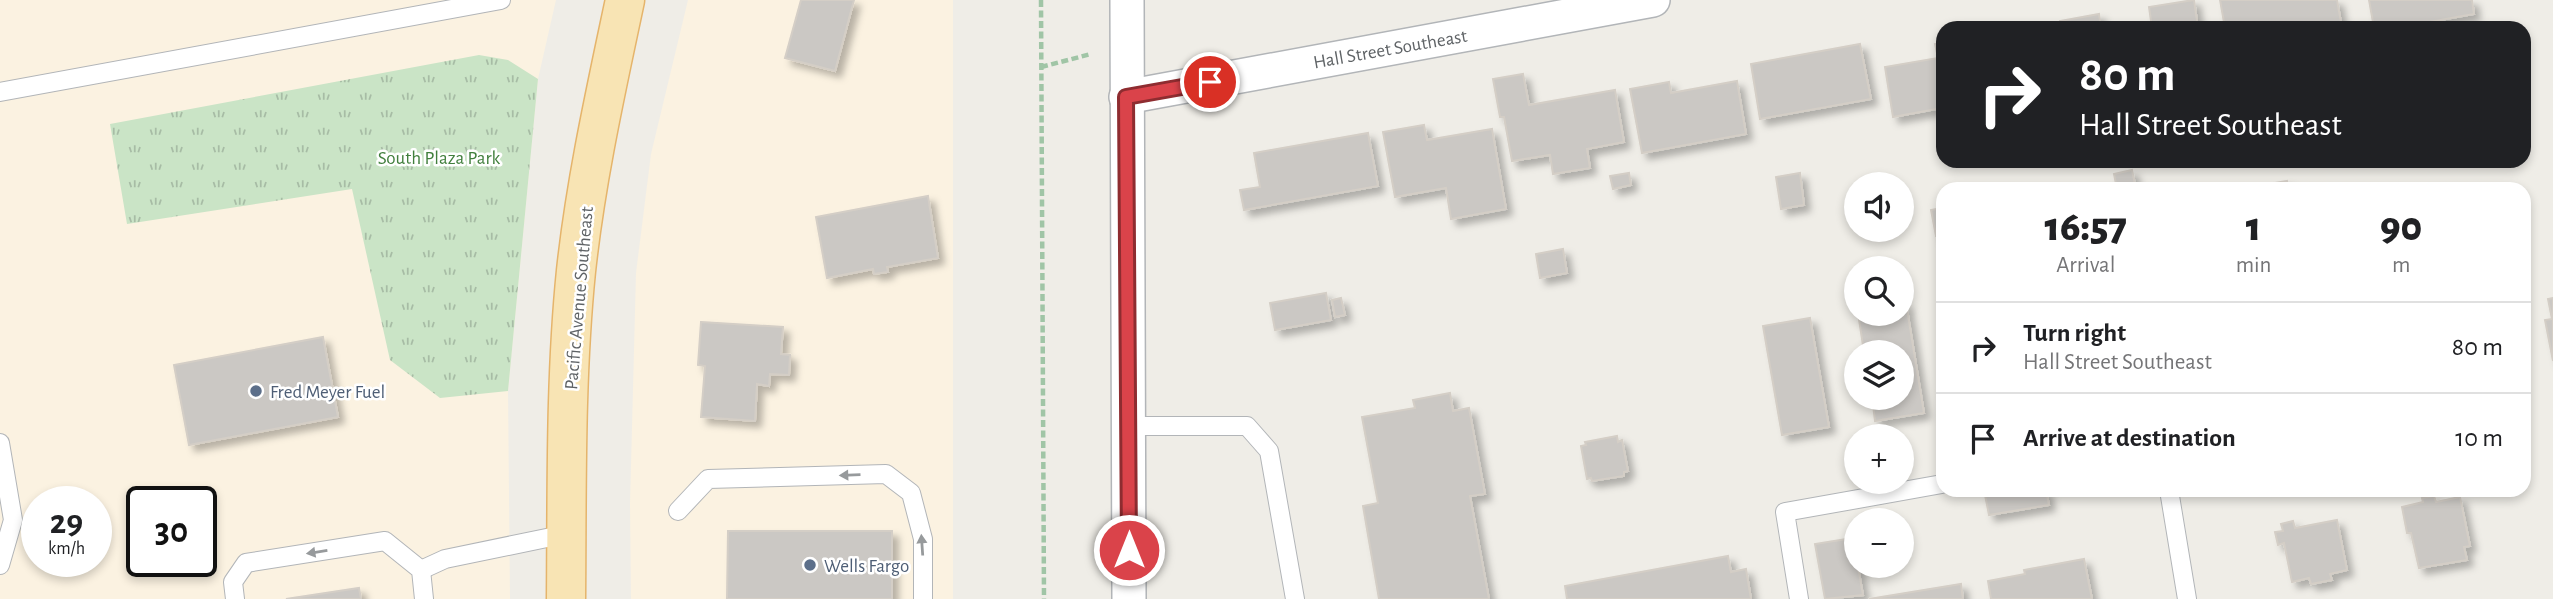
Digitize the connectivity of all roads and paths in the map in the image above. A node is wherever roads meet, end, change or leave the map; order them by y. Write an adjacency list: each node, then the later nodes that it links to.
1 (501, 0): 8 (lane)
2 (625, 0): 15 (main road, Pacific Avenue Southeast)
3 (1041, 0): 7 (path)
4 (1127, 0): 9 (street)
5 (1653, 0): 9 (street, Hall Street Southeast)
6 (1095, 53): 7 (path)
7 (1041, 67): 22 (path)
8 (0, 92)
9 (1126, 97): 10 (street)
10 (1128, 426): 23 (street); 24 (lane)
11 (0, 443): 16 (lane)
12 (1936, 485): 25 (lane)
13 (2170, 497): 26 (lane)
14 (678, 511): 21 (lane, one-way to 14)
15 (566, 534): 17 (lane); 20 (main road, Pacific Avenue Southeast)
16 (0, 565)
17 (421, 570): 18 (lane, one-way to 18); 19 (lane)
18 (235, 599)
19 (424, 599)
20 (566, 599)
21 (923, 599)
22 (1044, 599)
23 (1129, 599)
24 (1295, 599)
25 (1799, 599)
26 (2188, 599)

